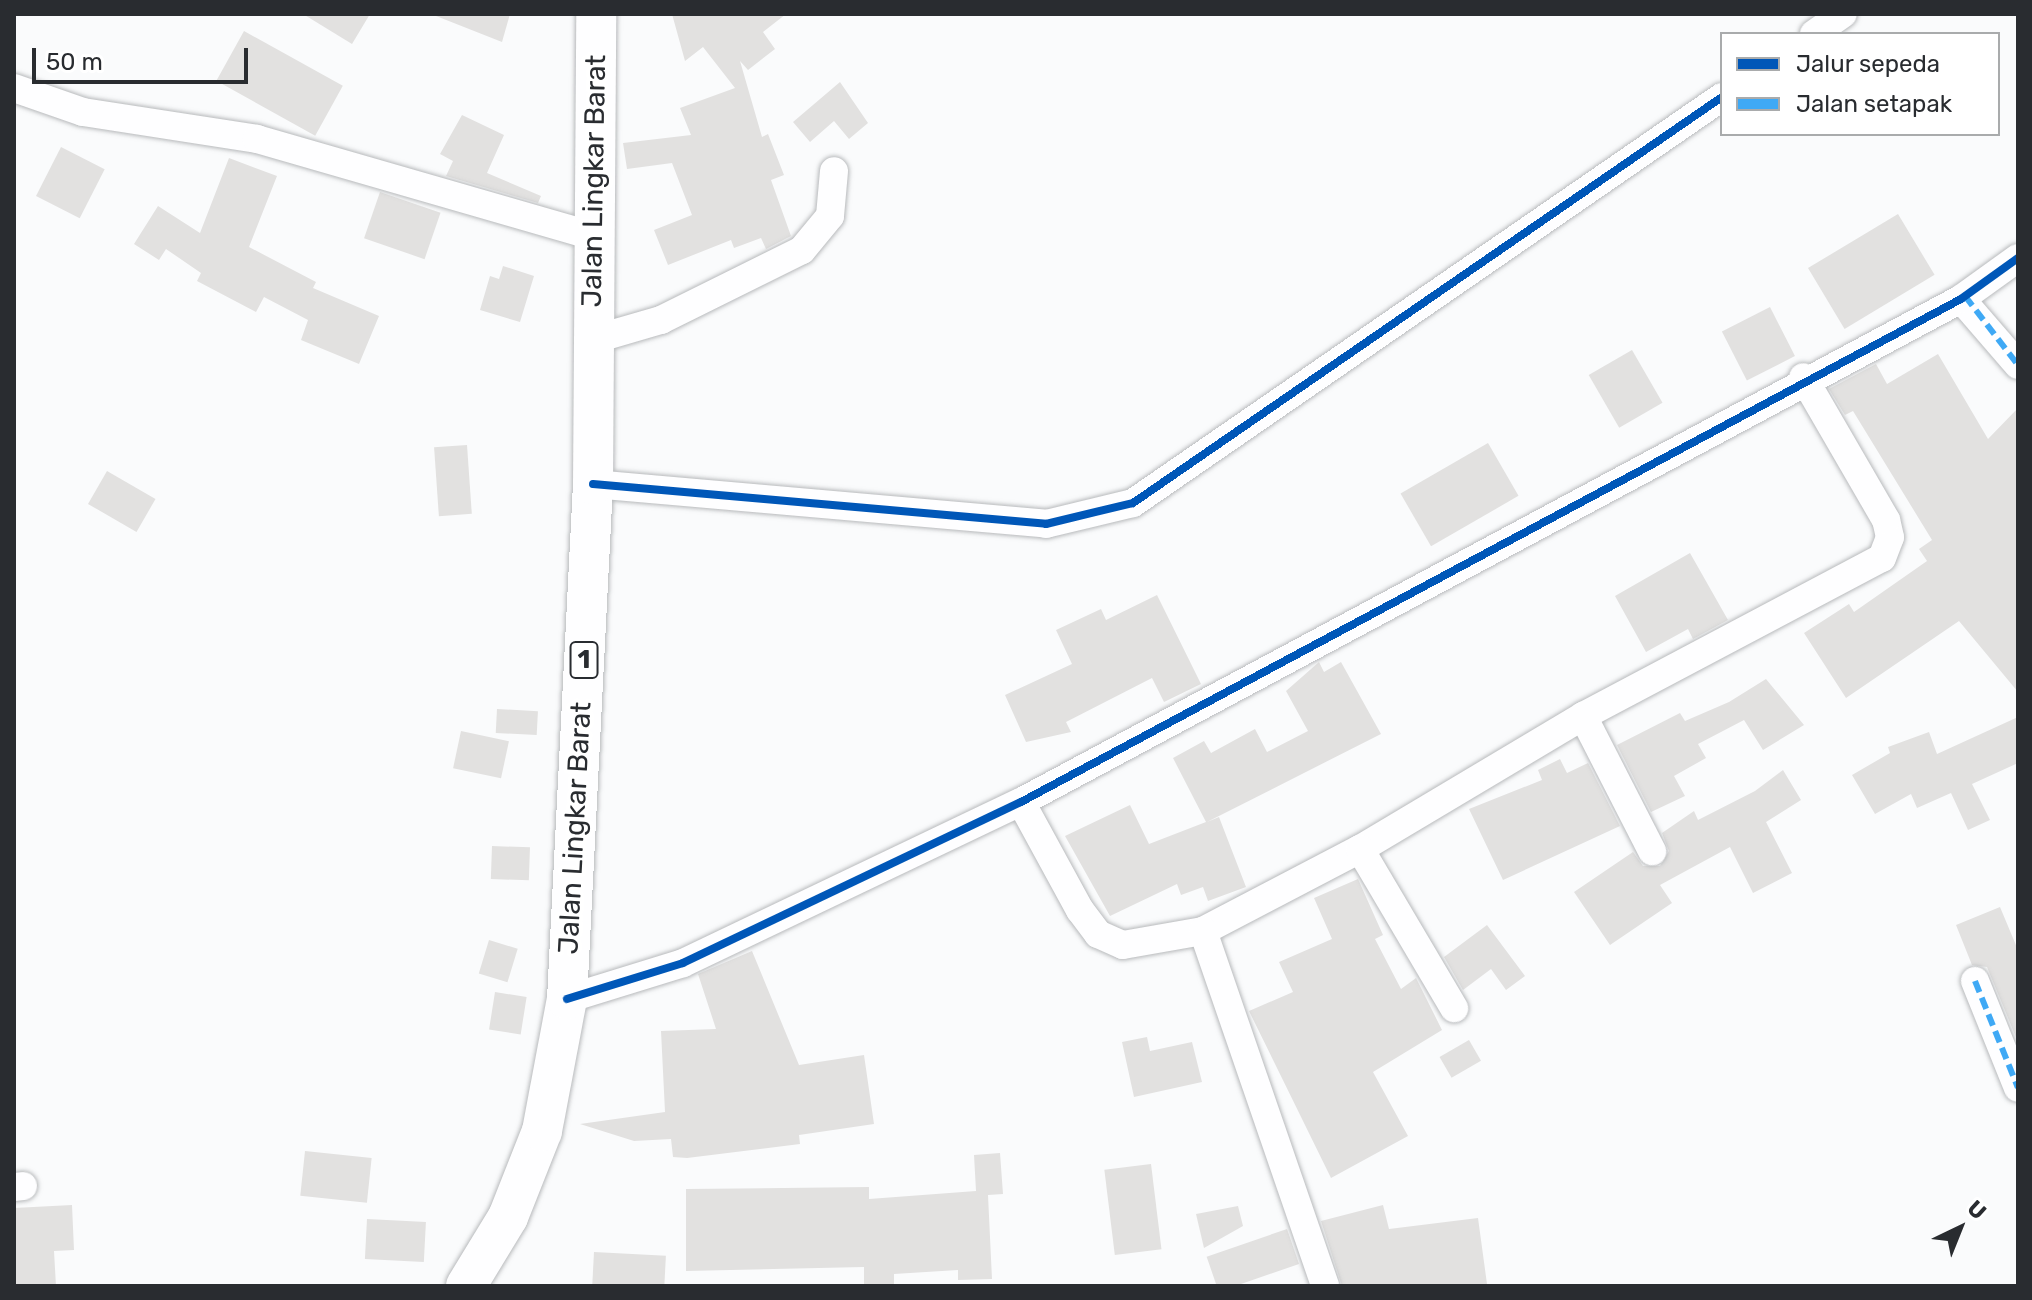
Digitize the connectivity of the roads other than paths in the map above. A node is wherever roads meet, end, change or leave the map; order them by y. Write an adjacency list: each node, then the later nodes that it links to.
1 (596, 14): 7 (highway, Jalan Lingkar Barat / 1)
2 (1843, 14): 3 (street)
3 (1817, 32)
4 (14, 88): 7 (street)
5 (1720, 98): 13 (street)
6 (834, 171): 10 (street)
7 (596, 237): 10 (highway, Jalan Lingkar Barat / 1)
8 (2018, 258): 9 (street)
9 (1961, 299): 11 (street); 12 (street)
10 (592, 340): 13 (highway, Jalan Lingkar Barat / 1)
11 (2018, 365)
12 (1803, 377): 14 (street); 15 (street)
13 (593, 484): 20 (highway, Jalan Lingkar Barat / 1)
14 (1583, 716): 16 (street); 17 (street)
15 (1021, 802): 18 (street); 20 (street)
16 (1360, 849): 18 (street); 21 (street)
17 (1652, 851)
18 (1203, 931): 24 (street)
19 (1975, 981): 22 (street)
20 (567, 999): 23 (highway, Jalan Lingkar Barat / 1)
21 (1454, 1008)
22 (2018, 1088)
23 (466, 1286)
24 (1325, 1286)

